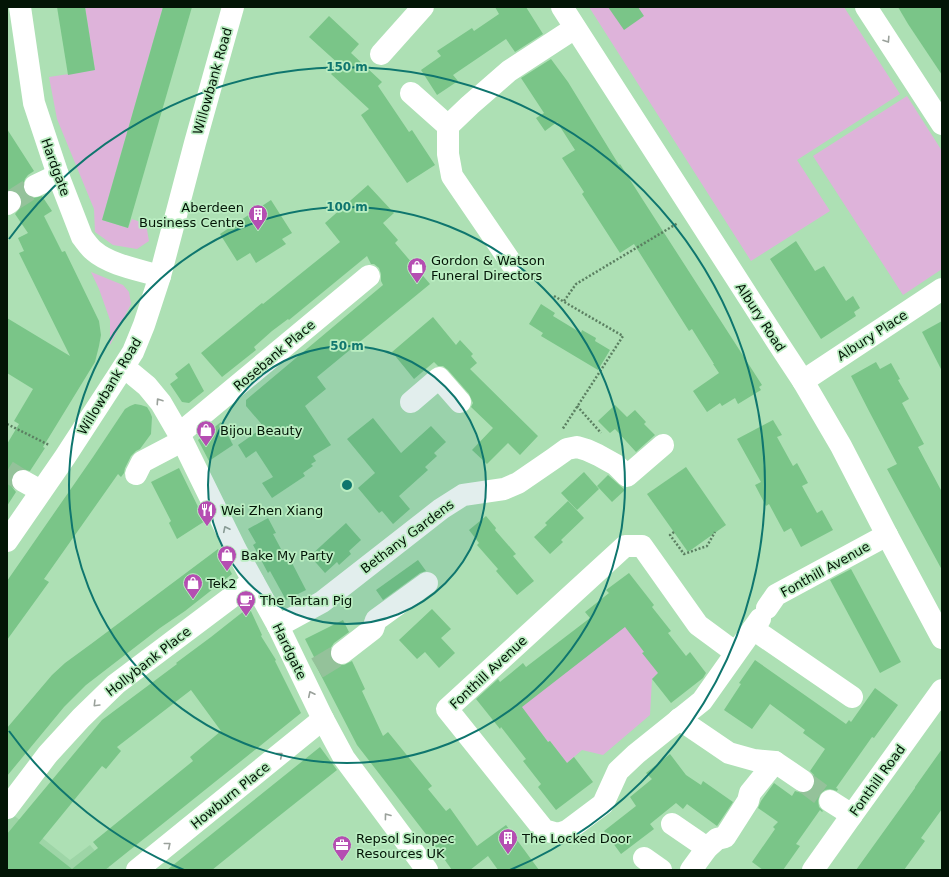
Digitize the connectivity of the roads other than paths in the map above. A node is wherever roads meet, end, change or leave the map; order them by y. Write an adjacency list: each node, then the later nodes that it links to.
1 (20, 7): 11 (street, Hardgate)
2 (233, 7): 14 (street, Willowbank Road)
3 (423, 7): 7 (street)
4 (562, 7): 6 (street, Albury Road)
5 (866, 7): 9 (street, one-way to 9)
6 (575, 28): 10 (street); 18 (street, Albury Road)
7 (381, 54)
8 (411, 93): 10 (street)
9 (942, 124)
10 (448, 126): 13 (street)
11 (58, 175): 12 (street); 14 (street, Hardgate)
12 (35, 186)
13 (512, 264)
14 (160, 276): 17 (street, Willowbank Road)
15 (369, 276): 21 (street, Rosebank Place)
16 (942, 289): 18 (street, Albury Place)
17 (124, 367): 21 (street, Hardgate, one-way to 17); 25 (street, Willowbank Road)
18 (803, 381): 24 (street, Albury Road)
19 (411, 402): 20 (street)
20 (460, 402)
21 (181, 437): 23 (street, Rosebank Place); 26 (street, Hardgate, one-way to 21)
22 (663, 445): 29 (street, Bethany Gardens)
23 (136, 474)
24 (887, 535): 28 (street, Fonthill Avenue); 30 (street, Albury Road)
25 (7, 541)
26 (253, 581): 29 (street, Hardgate); 40 (street, Hollybank Place, one-way to 40)
27 (427, 583): 31 (street)
28 (760, 618): 32 (street, Fonthill Avenue); 34 (street)
29 (278, 626): 35 (street, Hardgate, one-way to 29)
30 (942, 638)
31 (342, 653)
32 (736, 653): 36 (street, Fonthill Avenue); 36 (street, Fonthill Avenue)
33 (942, 690): 41 (street, Fonthill Road)
34 (852, 697)
35 (323, 719): 45 (street, Howburn Place, one-way to 35); 46 (street, Hardgate, one-way to 35)
36 (679, 719): 37 (street)
37 (775, 762): 38 (street); 43 (street)
38 (803, 781)
39 (830, 801): 41 (street)
40 (7, 808)
41 (852, 815): 49 (street, Fonthill Road)
42 (672, 824): 43 (street)
43 (707, 848): 48 (street)
44 (644, 858): 47 (street)
45 (137, 870)
46 (427, 870)
47 (661, 870)
48 (691, 870)
49 (813, 870)

